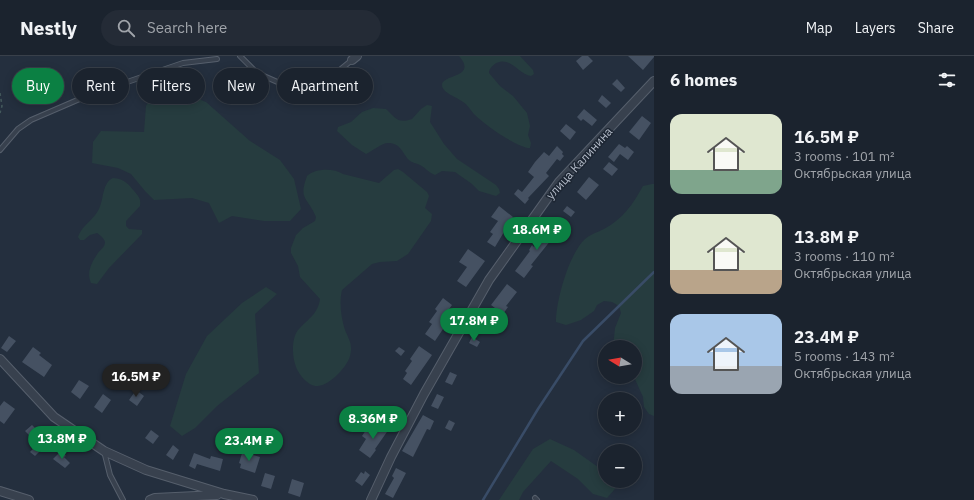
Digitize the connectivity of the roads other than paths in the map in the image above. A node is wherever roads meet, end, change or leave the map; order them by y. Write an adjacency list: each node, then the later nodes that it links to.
1 (240, 56): 2 (lane)
2 (354, 58)
3 (217, 59): 5 (lane)
4 (654, 81): 14 (street, улица Калинина)
5 (0, 150)
6 (0, 359): 7 (street)
7 (104, 451): 9 (street); 11 (lane)
8 (0, 491): 10 (street)
9 (224, 494): 12 (street); 13 (street)
10 (29, 500)
11 (123, 500)
12 (150, 500)
13 (253, 500)
14 (371, 500)

